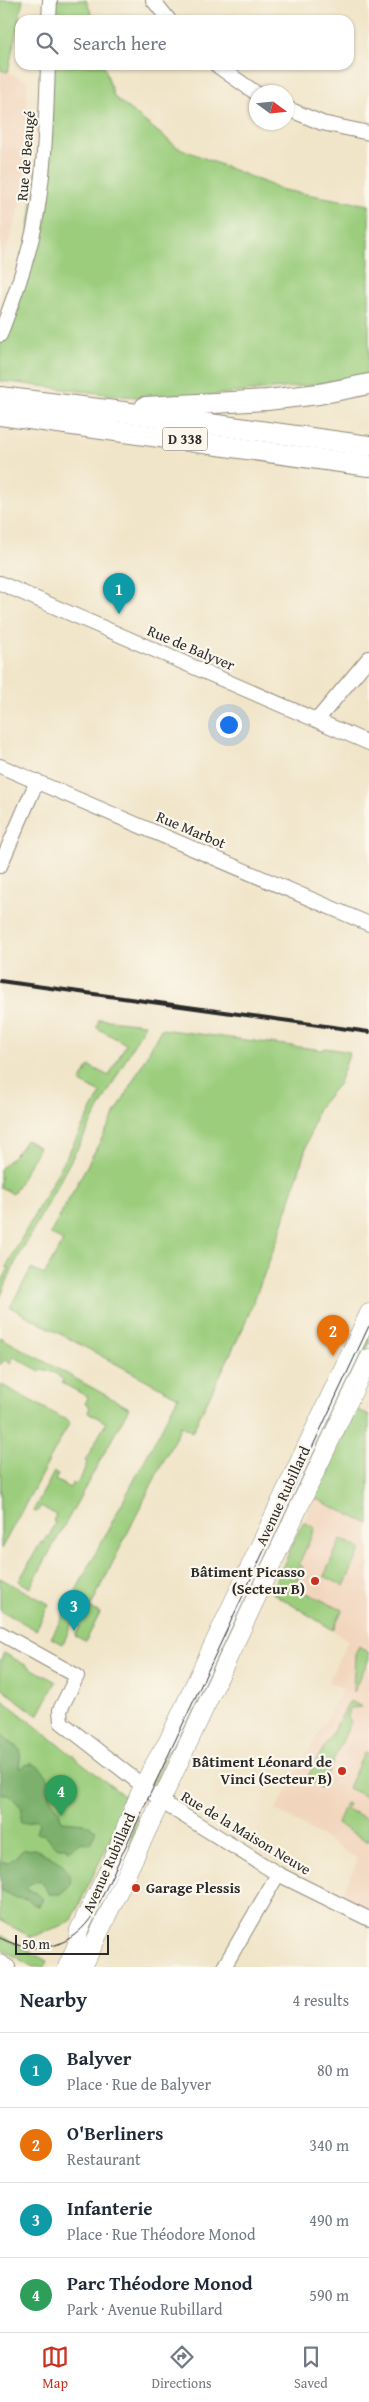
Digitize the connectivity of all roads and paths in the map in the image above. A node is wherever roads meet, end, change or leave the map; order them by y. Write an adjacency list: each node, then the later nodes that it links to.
1 (50, 0): 3 (street)
2 (153, 0): 4 (street)
3 (49, 15)
4 (165, 15)
5 (48, 70): 10 (street, Rue de Beaugé)
6 (223, 70): 7 (street)
7 (249, 88)
8 (294, 111): 9 (street)
9 (369, 133)
10 (0, 335)
11 (369, 384): 13 (highway)
12 (0, 397): 13 (highway, D 338)
13 (123, 412): 15 (highway, D 338)
14 (0, 415): 16 (highway, D 338)
15 (369, 446)
16 (369, 466)
17 (0, 583): 19 (street, Rue de Balyver)
18 (369, 658): 19 (street)
19 (317, 720): 20 (street, Rue de Balyver)
20 (369, 743)
21 (0, 766): 22 (street, Rue Marbot)
22 (37, 781): 23 (street); 24 (street, Rue Marbot)
23 (0, 866)
24 (369, 924)
25 (369, 1313): 28 (main road, Avenue Rubillard)
26 (369, 1358): 29 (main road, Avenue Rubillard)
27 (0, 1633): 28 (street)
28 (141, 1786): 29 (street); 34 (main road, Avenue Rubillard)
29 (160, 1801): 30 (street, Rue de la Maison Neuve); 35 (main road, Avenue Rubillard)
30 (278, 1874): 31 (street, Rue de la Maison Neuve); 36 (street)
31 (369, 1919)
32 (0, 1962): 33 (street)
33 (8, 1967)
34 (67, 1967)
35 (83, 1967)
36 (224, 1967)

